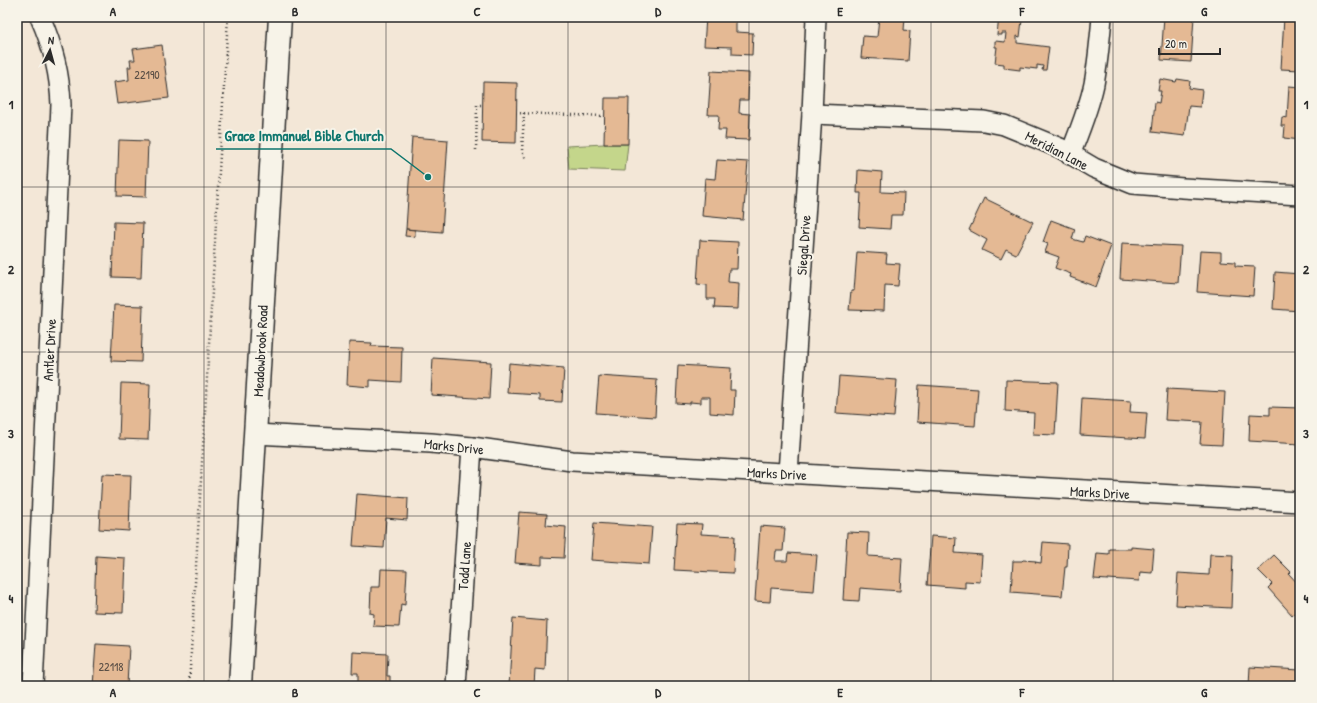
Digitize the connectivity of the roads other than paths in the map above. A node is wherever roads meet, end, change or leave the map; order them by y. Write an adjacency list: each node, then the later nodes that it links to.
1 (40, 17): 12 (street, Antler Drive)
2 (280, 17): 8 (street, Meadowbrook Road)
3 (816, 17): 5 (street, Siegal Drive)
4 (1102, 17): 6 (street)
5 (812, 114): 6 (street, Meridian Lane); 10 (street, Siegal Drive)
6 (1070, 155): 7 (street, Meridian Lane)
7 (1300, 195)
8 (255, 434): 9 (street, Marks Drive); 13 (street, Meadowbrook Road)
9 (472, 447): 10 (street, Marks Drive); 14 (street, Todd Lane)
10 (788, 473): 11 (street, Marks Drive)
11 (1300, 502)
12 (33, 686)
13 (240, 686)
14 (456, 686)

